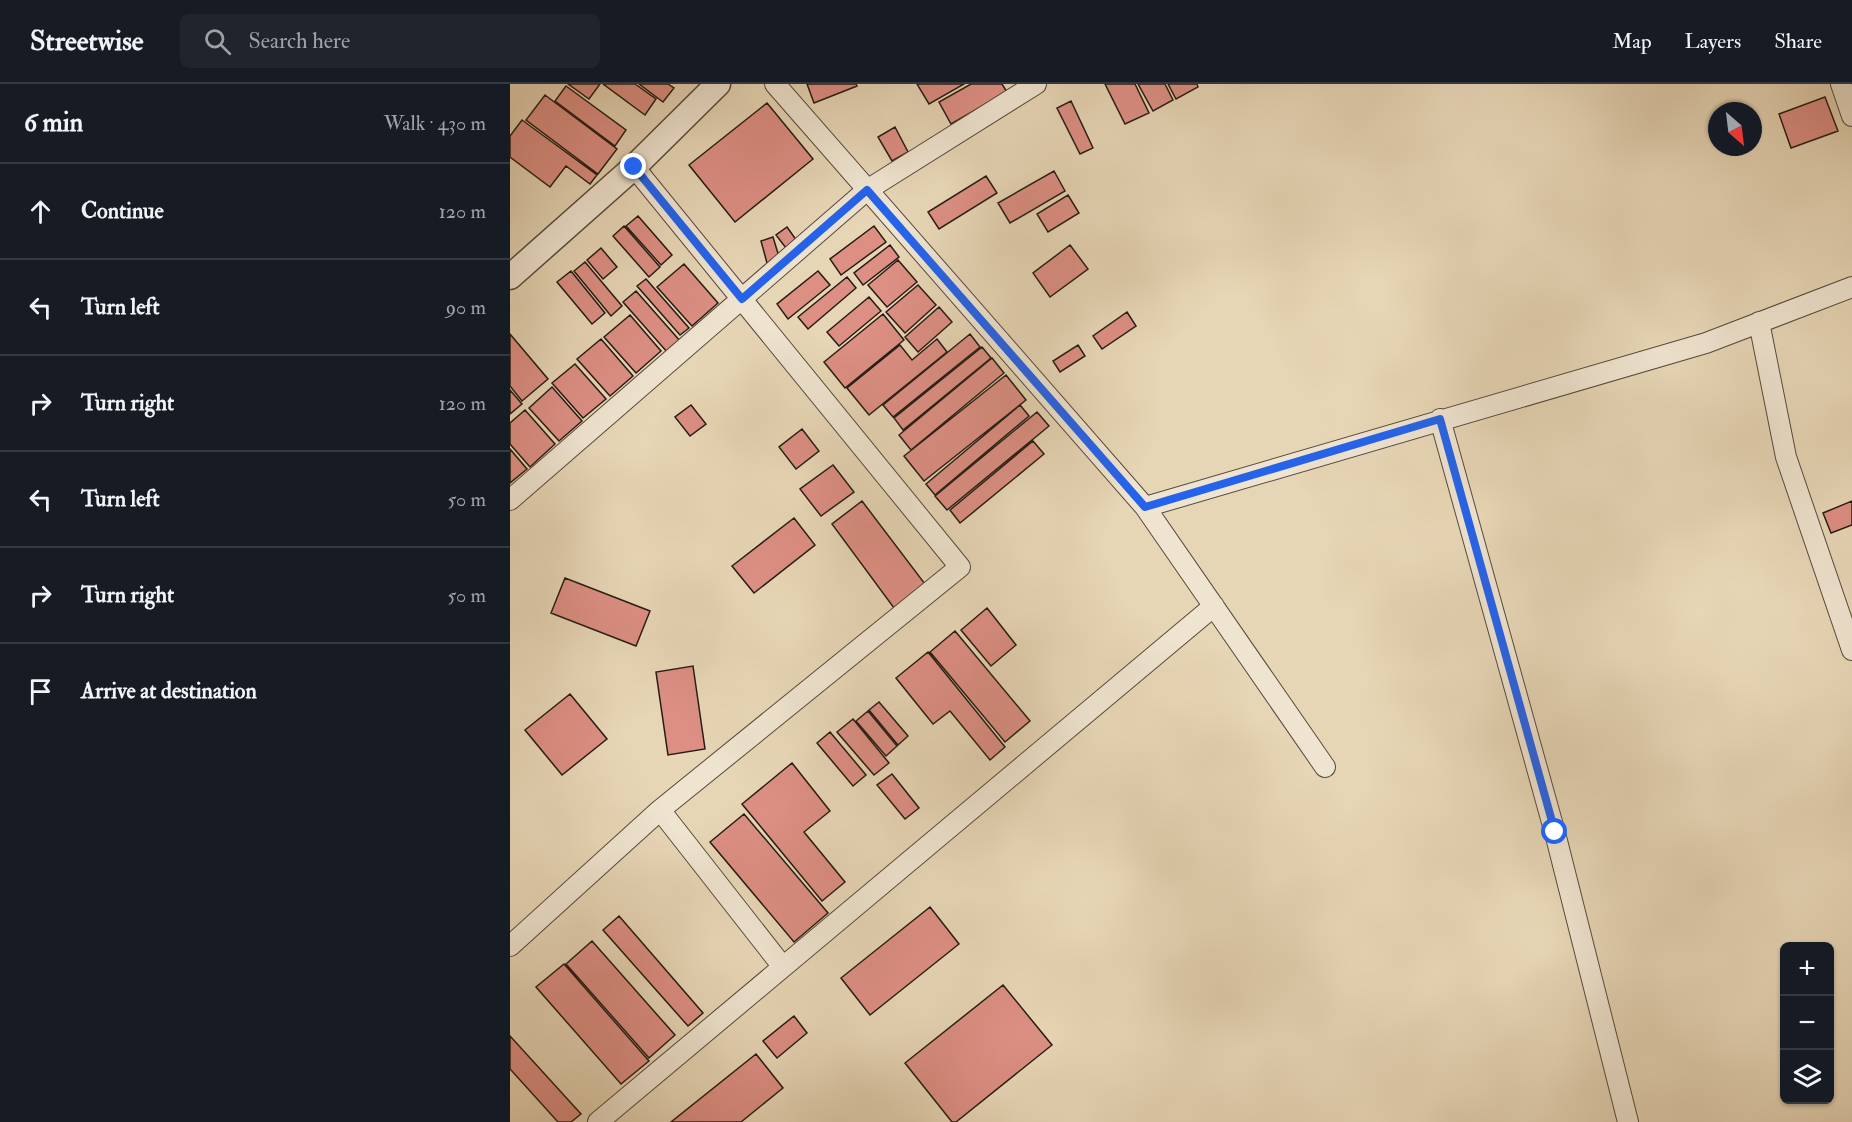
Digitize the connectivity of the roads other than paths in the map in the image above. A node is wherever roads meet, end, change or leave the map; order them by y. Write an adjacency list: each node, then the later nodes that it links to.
1 (718, 84): 6 (street)
2 (775, 84): 7 (street)
3 (1036, 84): 7 (street)
4 (1841, 84): 5 (street)
5 (1852, 116)
6 (634, 167): 8 (street); 10 (street)
7 (867, 190): 10 (street); 14 (street)
8 (510, 277)
9 (1852, 286): 11 (street)
10 (742, 299): 13 (street); 18 (street)
11 (1759, 322): 12 (street); 16 (street)
12 (1440, 419): 14 (street); 22 (street)
13 (510, 500)
14 (1145, 507): 15 (street)
15 (1214, 606): 17 (street); 20 (street)
16 (1852, 650)
17 (1325, 767)
18 (660, 810): 19 (street); 20 (street)
19 (510, 946)
20 (783, 967): 21 (street)
21 (598, 1122)
22 (1628, 1122)

